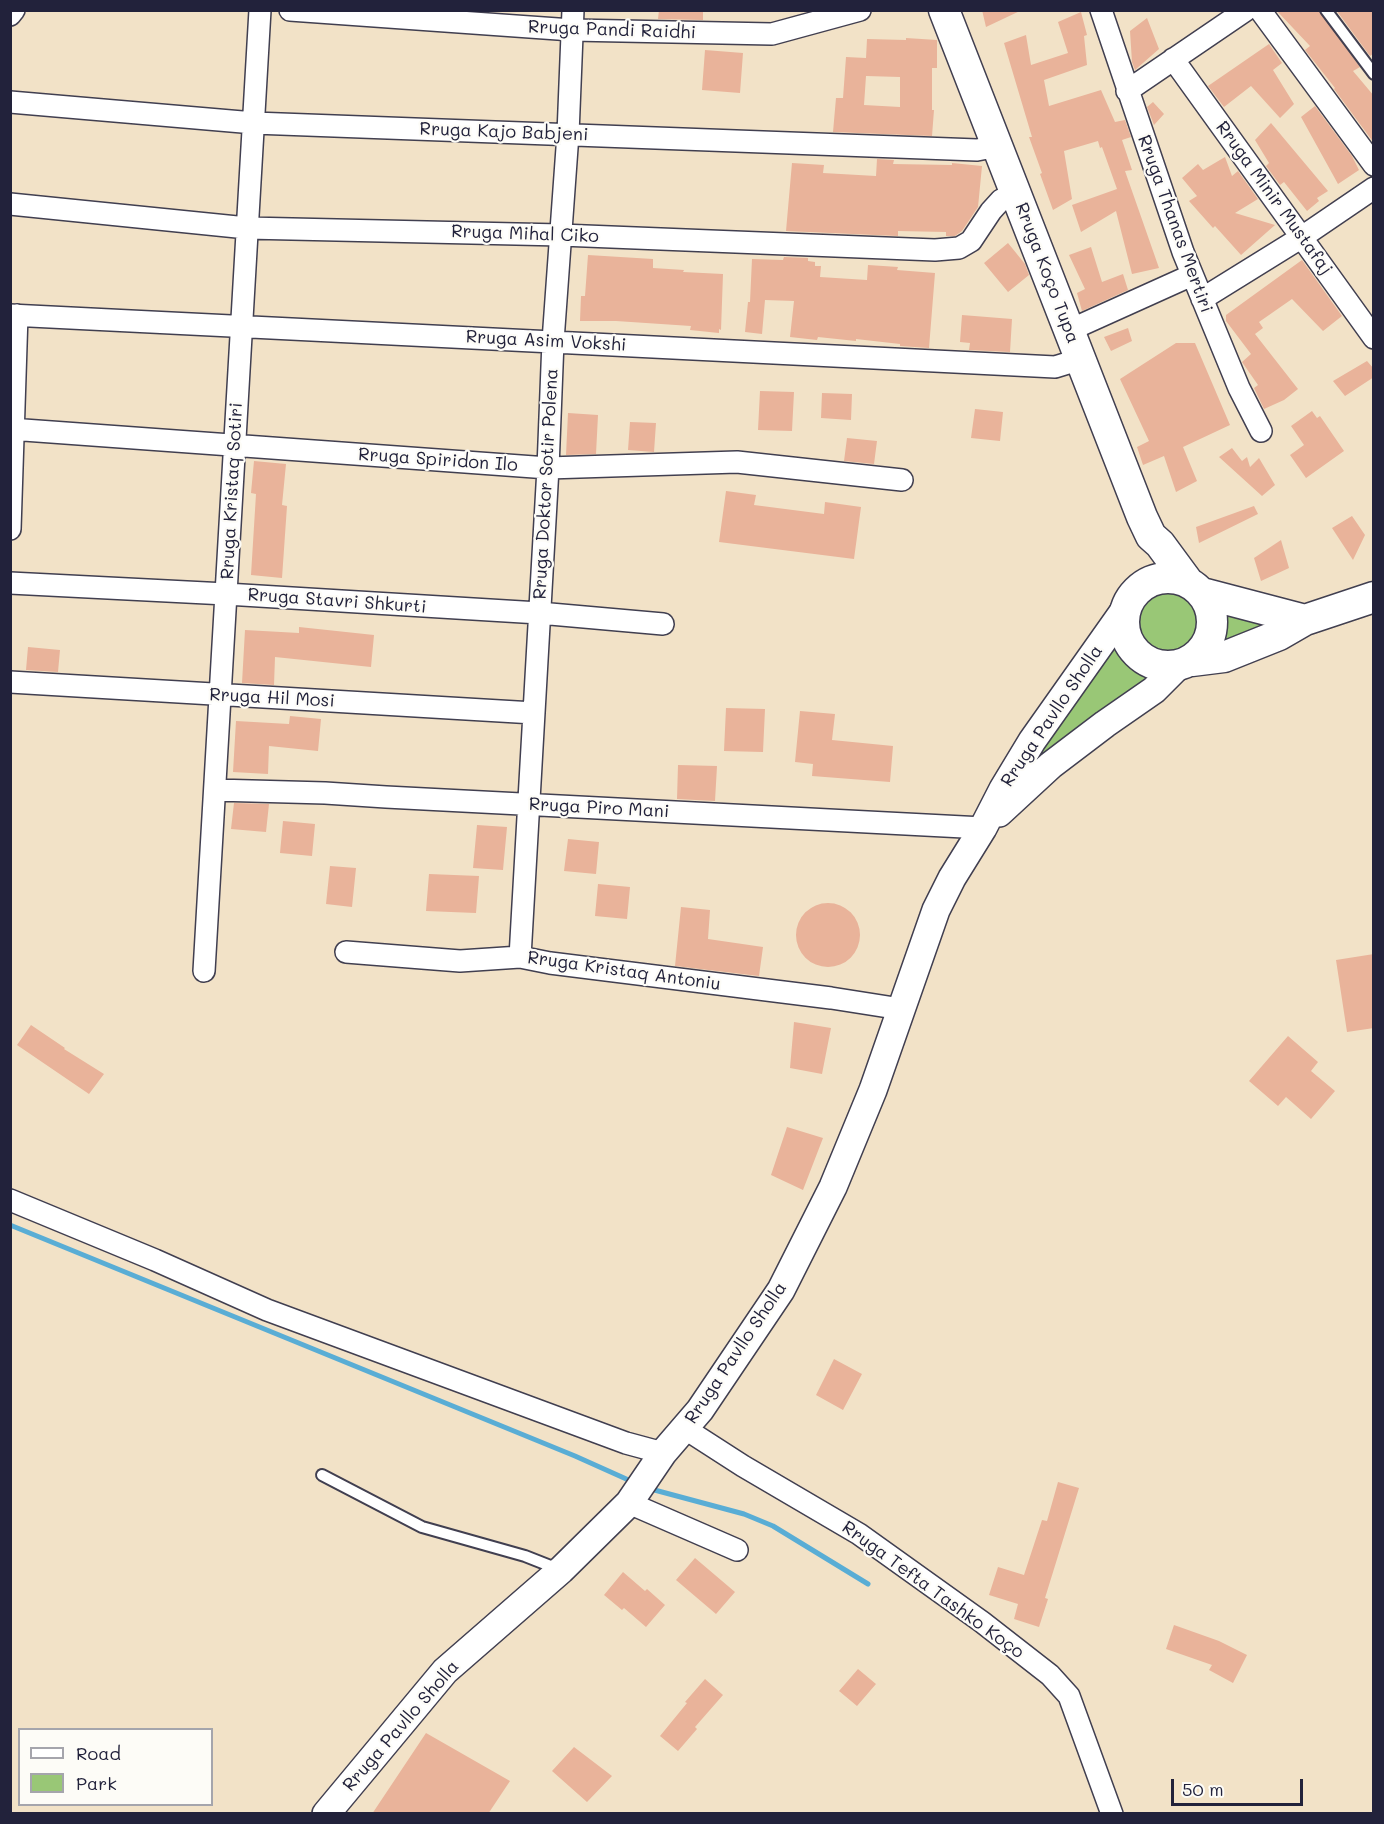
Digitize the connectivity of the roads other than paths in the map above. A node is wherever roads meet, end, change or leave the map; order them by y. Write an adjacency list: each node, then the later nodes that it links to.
1 (14, 10): 10 (street)
2 (260, 10): 16 (street, Rruga Kristaq Sotiri)
3 (290, 10): 11 (street, Rruga Pandi Raidhi)
4 (860, 10): 11 (street, Rruga Pandi Raidhi)
5 (944, 10): 18 (main road, Rruga Koço Tupa)
6 (1101, 10): 14 (street, Rruga Thanas Mertiri)
7 (1246, 10): 12 (street)
8 (1260, 10): 19 (street)
9 (1326, 10): 13 (lane)
10 (10, 15)
11 (573, 20): 17 (street, Rruga Doktor Sotir Polena)
12 (1173, 58): 14 (street); 25 (street, Rruga Minir Mustafaj)
13 (1374, 74)
14 (1127, 91): 26 (street, Rruga Thanas Mertiri)
15 (10, 102): 16 (street, Rruga Kajo Babjeni)
16 (254, 123): 17 (street, Rruga Kajo Babjeni); 23 (street, Rruga Kristaq Sotiri)
17 (568, 134): 18 (street, Rruga Kajo Babjeni); 24 (street, Rruga Doktor Sotir Polena)
18 (998, 146): 21 (main road, Rruga Koço Tupa)
19 (1374, 165)
20 (1374, 188): 25 (street)
21 (1016, 193): 24 (street, Rruga Mihal Ciko); 30 (main road, Rruga Koço Tupa)
22 (10, 204): 23 (street, Rruga Mihal Ciko)
23 (248, 228): 24 (street, Rruga Mihal Ciko); 29 (street, Rruga Kristaq Sotiri)
24 (561, 235): 32 (street, Rruga Doktor Sotir Polena)
25 (1302, 237): 27 (street); 31 (street, Rruga Minir Mustafaj)
26 (1192, 275): 27 (street, Rruga Thanas Mertiri); 30 (street)
27 (1202, 300): 35 (street, Rruga Thanas Mertiri)
28 (14, 315): 29 (street, Rruga Asim Vokshi); 34 (street)
29 (241, 327): 32 (street, Rruga Asim Vokshi); 36 (street, Rruga Kristaq Sotiri)
30 (1070, 330): 33 (main road, Rruga Koço Tupa)
31 (1374, 338)
32 (553, 341): 33 (street, Rruga Asim Vokshi); 37 (street, Rruga Doktor Sotir Polena)
33 (1081, 359): 40 (main road, Rruga Koço Tupa)
34 (12, 430): 36 (street, Rruga Spiridon Ilo); 39 (street)
35 (1261, 432)
36 (235, 446): 37 (street, Rruga Spiridon Ilo); 43 (street, Rruga Kristaq Sotiri)
37 (548, 468): 38 (street, Rruga Spiridon Ilo); 46 (street, Rruga Doktor Sotir Polena)
38 (902, 480)
39 (10, 529)
40 (1151, 536): 42 (main road, Rruga Koço Tupa); 45 (main road)
41 (10, 583): 43 (street, Rruga Stavri Shkurti)
42 (1195, 587): 45 (main road); 47 (main road); 49 (main road)
43 (226, 594): 46 (street, Rruga Stavri Shkurti); 51 (street, Rruga Kristaq Sotiri)
44 (1374, 597): 47 (main road)
45 (1133, 598): 49 (main road); 55 (street, Rruga Pavllo Sholla)
46 (539, 613): 48 (street, Rruga Stavri Shkurti); 52 (street, Rruga Doktor Sotir Polena)
47 (1305, 620): 49 (main road)
48 (663, 624)
49 (1184, 664): 55 (street, Rruga Pavllo Sholla)
50 (10, 682): 51 (street, Rruga Hil Mosi)
51 (220, 695): 52 (street, Rruga Hil Mosi); 53 (street, Rruga Kristaq Sotiri)
52 (534, 713): 54 (street, Rruga Doktor Sotir Polena)
53 (215, 790): 54 (street, Rruga Piro Mani); 58 (street, Rruga Kristaq Sotiri)
54 (529, 805): 55 (street, Rruga Piro Mani); 57 (street, Rruga Doktor Sotir Polena)
55 (983, 828): 59 (street, Rruga Pavllo Sholla)
56 (346, 952): 57 (street, Rruga Kristaq Antoniu)
57 (520, 957): 59 (street, Rruga Kristaq Antoniu)
58 (204, 971)
59 (901, 1010): 61 (street, Rruga Pavllo Sholla)
60 (10, 1200): 62 (street)
61 (684, 1428): 62 (street, Rruga Pavllo Sholla); 68 (street, Rruga Tefta Tashko Koço)
62 (657, 1462): 64 (street, Rruga Pavllo Sholla)
63 (322, 1475): 66 (lane)
64 (629, 1503): 65 (street); 66 (street, Rruga Pavllo Sholla)
65 (737, 1550)
66 (561, 1570): 67 (street, Rruga Pavllo Sholla)
67 (333, 1811)
68 (1113, 1814)

